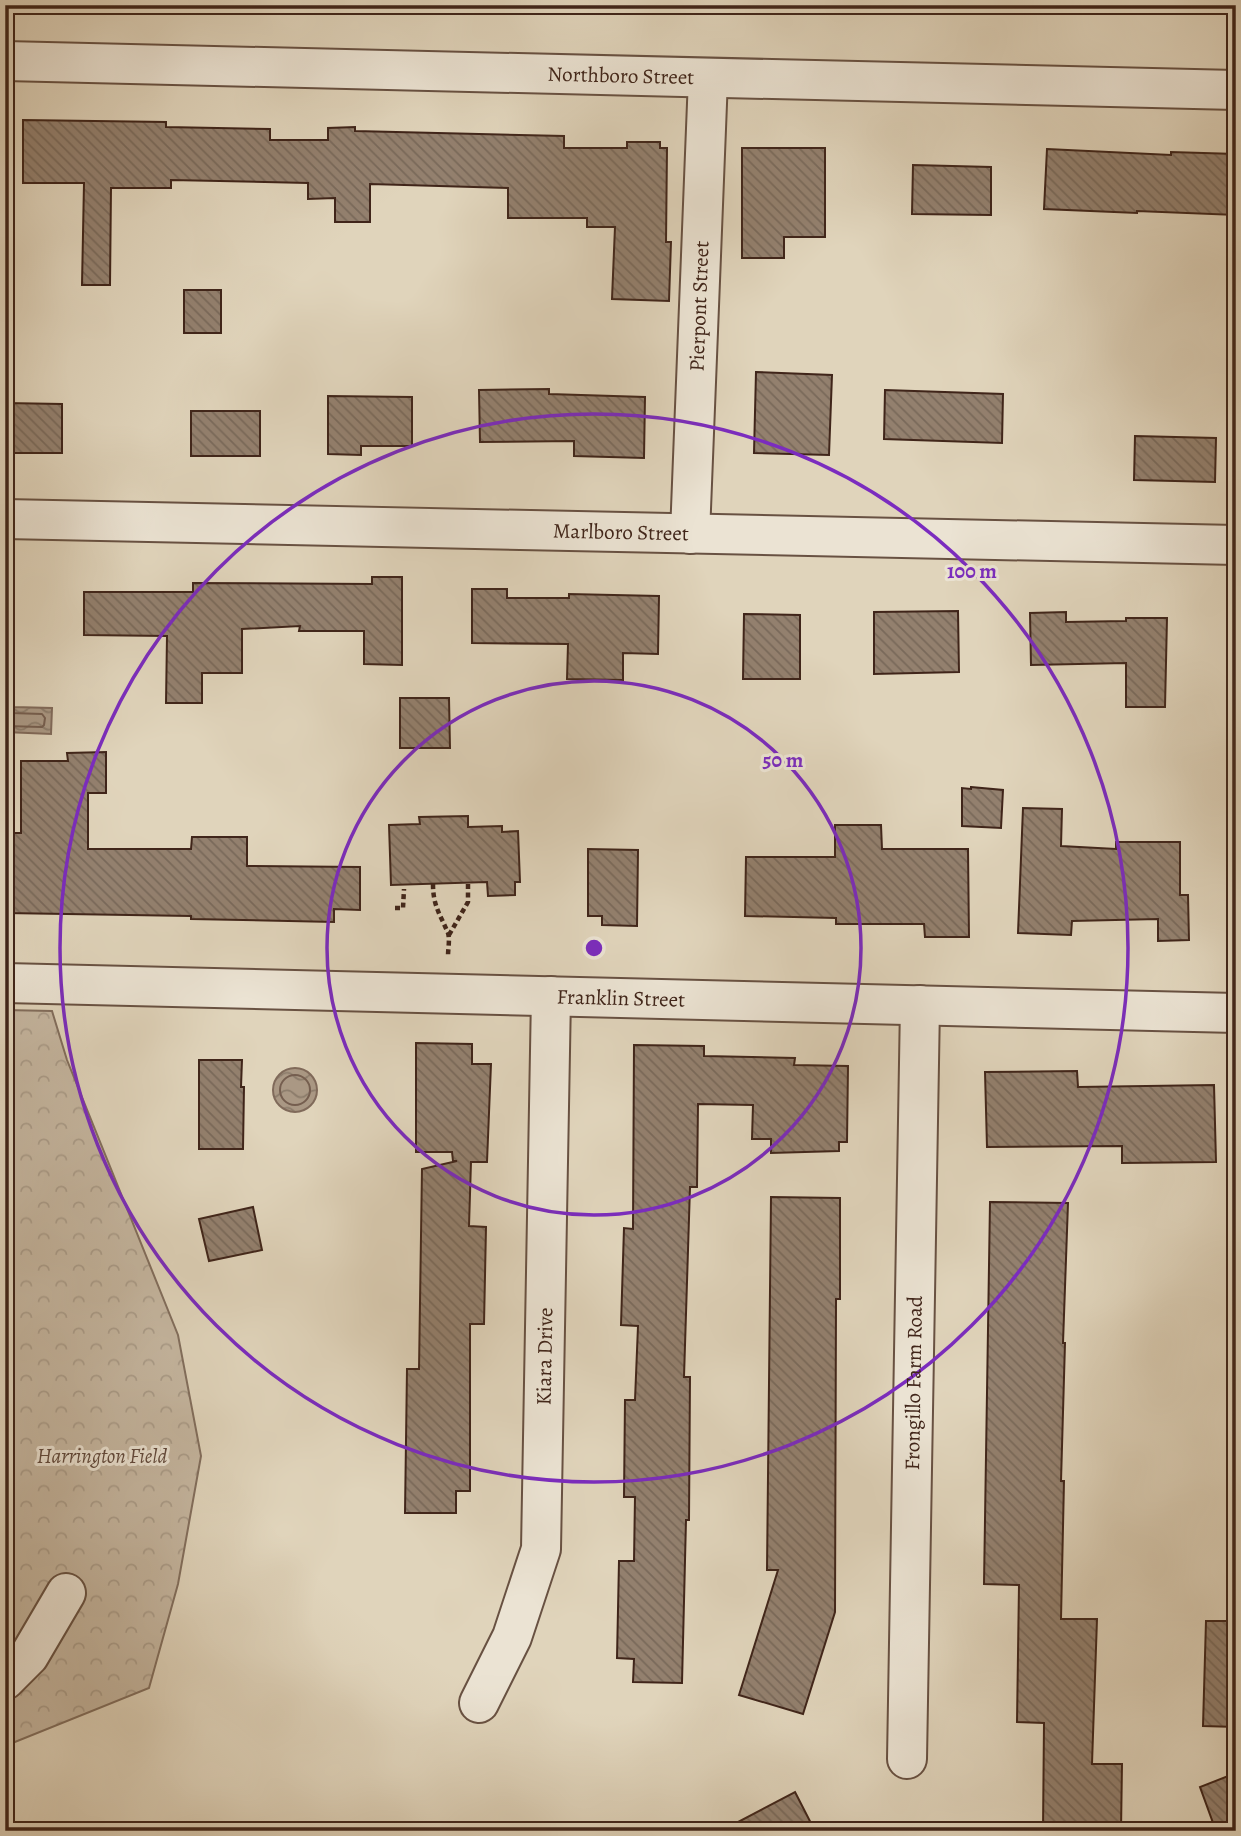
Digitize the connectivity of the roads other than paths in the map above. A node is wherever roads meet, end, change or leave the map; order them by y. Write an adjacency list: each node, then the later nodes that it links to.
1 (5, 61): 2 (street, Northboro Street)
2 (708, 78): 3 (street, Northboro Street); 5 (street, Pierpont Street)
3 (1236, 90)
4 (5, 519): 5 (street, Marlboro Street)
5 (690, 534): 6 (street, Marlboro Street)
6 (1236, 545)
7 (5, 983): 8 (street, Franklin Street)
8 (551, 996): 9 (street, Franklin Street); 13 (street, Kiara Drive)
9 (920, 1005): 10 (street, Franklin Street); 14 (street, Frongillo Farm Road)
10 (1236, 1013)
11 (66, 1593): 12 (street)
12 (5, 1680)
13 (479, 1703)
14 (907, 1759)

